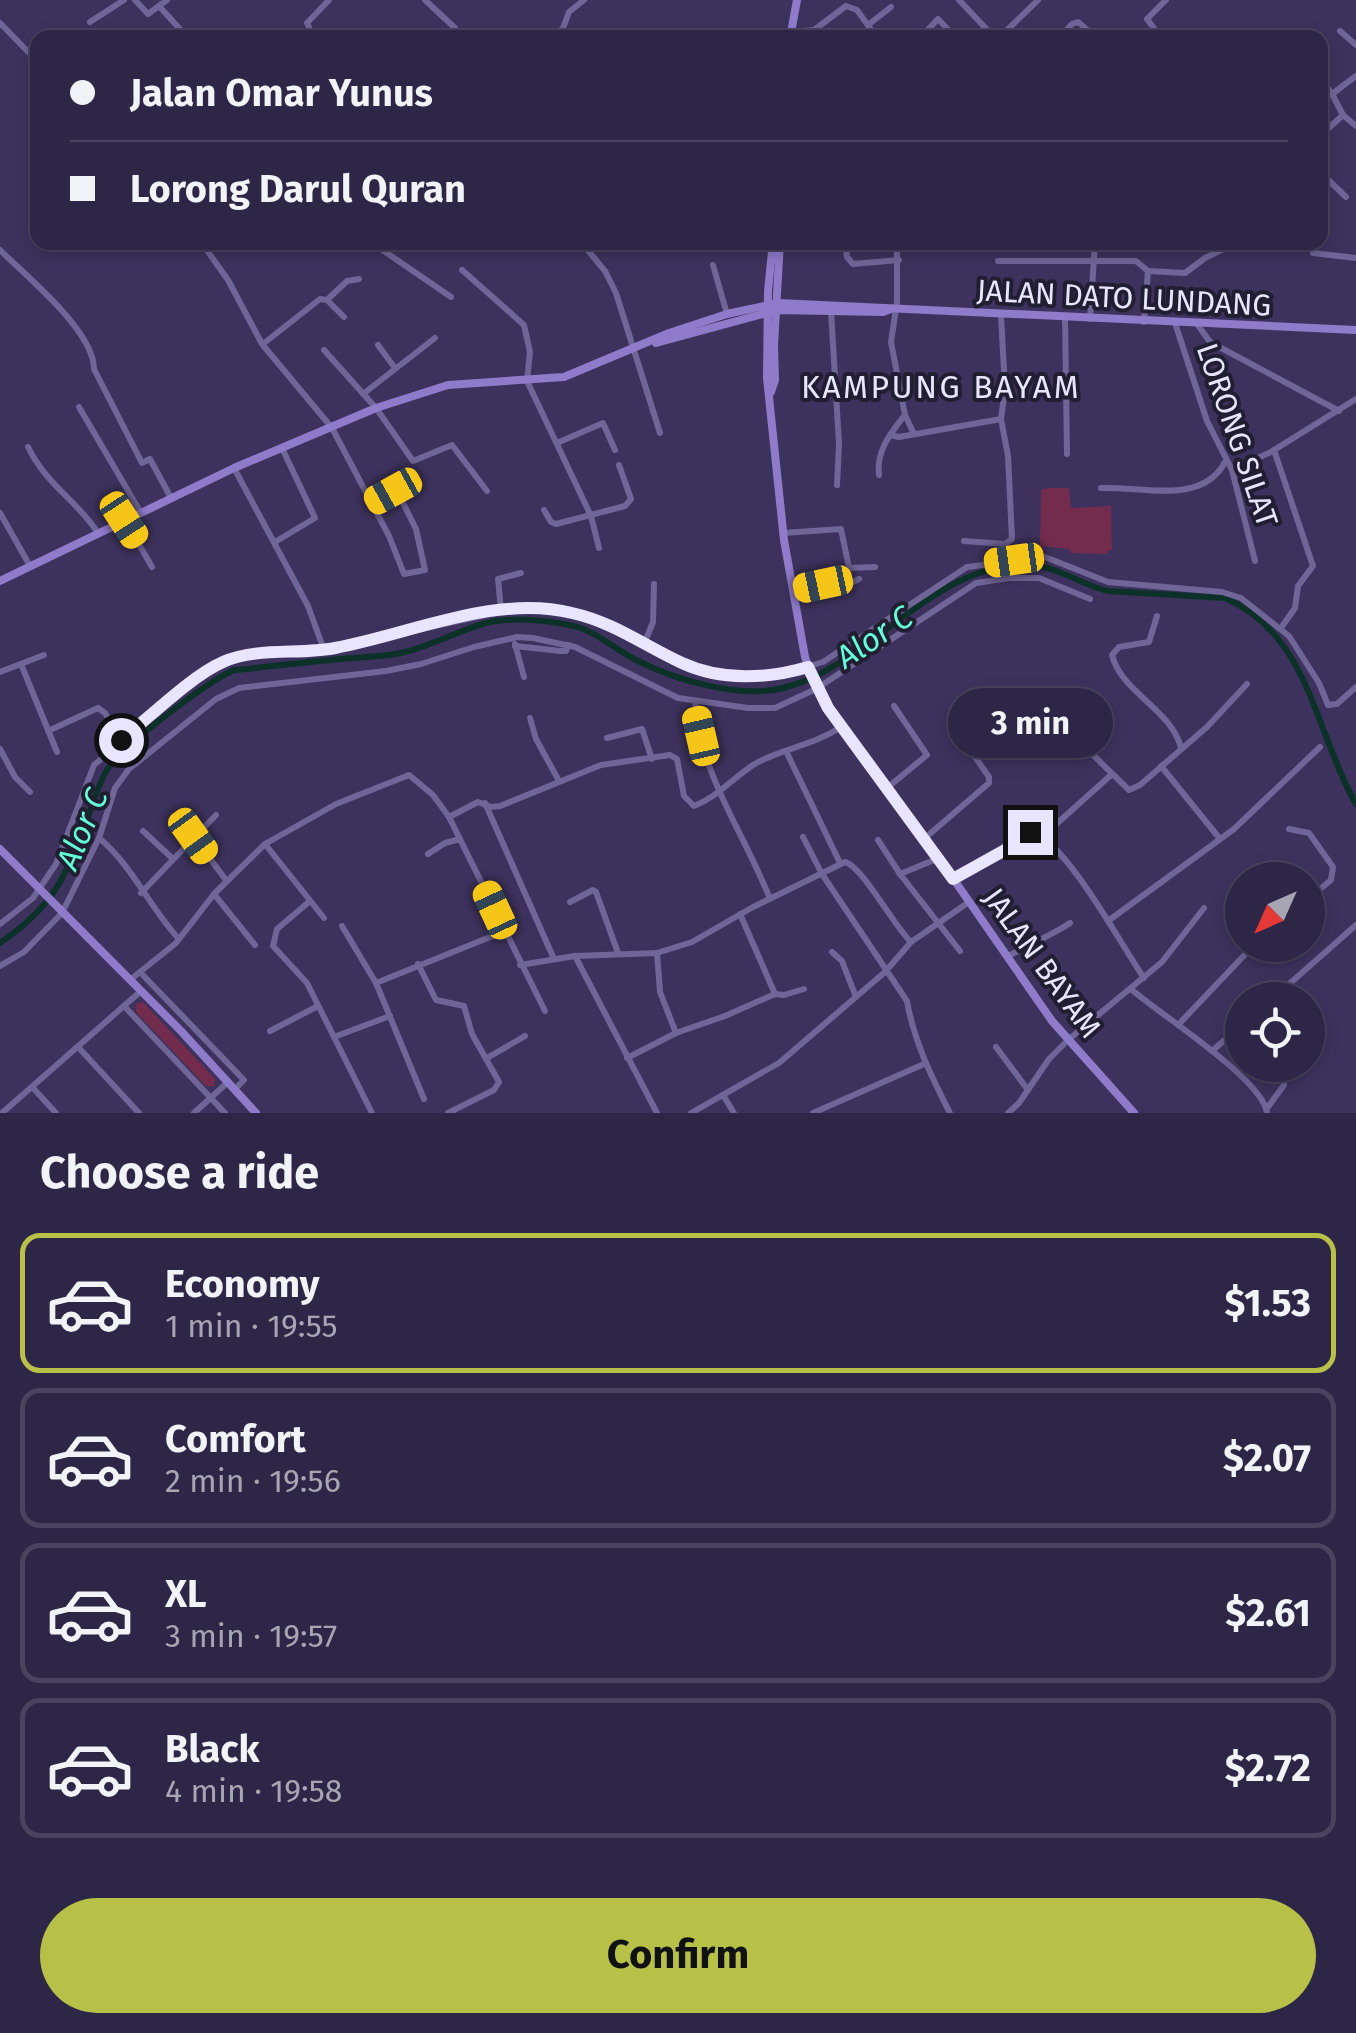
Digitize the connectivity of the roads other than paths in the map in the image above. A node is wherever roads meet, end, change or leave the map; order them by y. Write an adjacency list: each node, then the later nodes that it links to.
1 (124, 0): 13 (street)
2 (135, 0): 11 (street)
3 (167, 0): 11 (street)
4 (329, 0): 18 (street)
5 (425, 0): 16 (street)
6 (584, 0): 19 (street)
7 (796, 0): 20 (main road)
8 (959, 0): 25 (street)
9 (1038, 0): 26 (street)
10 (1166, 0): 29 (street)
11 (159, 6): 17 (street)
12 (892, 7): 15 (street)
13 (90, 22)
14 (0, 23): 32 (street)
15 (868, 25): 21 (street); 22 (street)
16 (454, 28)
17 (184, 30)
18 (310, 30)
19 (561, 30)
20 (792, 30)
21 (820, 30)
22 (871, 30)
23 (928, 30): 24 (street)
24 (948, 30)
25 (989, 30)
26 (1006, 30)
27 (1066, 30): 28 (street)
28 (1088, 30)
29 (1155, 30)
30 (1340, 31): 31 (street)
31 (1356, 45)
32 (30, 54)
33 (1356, 76): 35 (street)
34 (1328, 88): 35 (street)
35 (1332, 94): 36 (street)
36 (1343, 115): 37 (street); 38 (street)
37 (1356, 126)
38 (1328, 129)
39 (1328, 183): 40 (street)
40 (1346, 197)
41 (0, 250): 111 (street)
42 (207, 250): 79 (street)
43 (587, 250): 82 (street)
44 (775, 250): 61 (main road)
45 (777, 250): 58 (main road)
46 (847, 250): 53 (street)
47 (897, 250): 53 (street)
48 (1094, 250): 54 (street)
49 (1222, 250): 59 (street)
50 (384, 251): 62 (street)
51 (1313, 254): 52 (street)
52 (1356, 258)
53 (898, 260): 66 (street)
54 (1092, 260): 55 (street); 59 (street); 73 (street)
55 (998, 261)
56 (713, 265): 68 (street)
57 (462, 270): 85 (street)
58 (780, 270): 64 (main road); 65 (main road)
59 (1148, 272): 74 (street)
60 (358, 279): 63 (street)
61 (768, 291): 65 (main road); 69 (main road)
62 (452, 297)
63 (328, 300): 71 (street); 79 (street)
64 (805, 306): 65 (main road, JALAN DATO LUNDANG); 66 (main road, JALAN DATO LUNDANG); 67 (main road, JALAN DATO LUNDANG); 81 (main road)
65 (773, 307): 69 (main road, JALAN DATO LUNDANG); 81 (main road, JALAN BAYAM)
66 (894, 309): 67 (main road, JALAN DATO LUNDANG); 70 (main road, JALAN DATO LUNDANG); 91 (street)
67 (831, 311): 108 (street)
68 (728, 314): 69 (main road, JALAN DATO LUNDANG); 82 (main road, JALAN DATO LUNDANG)
69 (742, 314): 81 (main road); 82 (main road, JALAN DATO LUNDANG)
70 (1002, 314): 72 (main road, JALAN DATO LUNDANG); 92 (street)
71 (344, 317)
72 (1065, 317): 73 (main road, JALAN DATO LUNDANG); 102 (street)
73 (1090, 319): 74 (main road, JALAN DATO LUNDANG)
74 (1144, 322): 75 (main road, JALAN DATO LUNDANG)
75 (1175, 324): 76 (main road, JALAN DATO LUNDANG); 103 (street, LORONG SILAT)
76 (1197, 324): 77 (main road, JALAN DATO LUNDANG); 90 (street)
77 (1356, 330)
78 (434, 338): 84 (street)
79 (262, 344): 93 (street)
80 (378, 345): 84 (street)
81 (770, 346): 119 (main road, JALAN BAYAM)
82 (636, 348): 85 (main road, JALAN DATO LUNDANG); 94 (street)
83 (324, 350): 86 (street)
84 (395, 368): 86 (street)
85 (527, 381): 89 (main road, JALAN DATO LUNDANG); 97 (street)
86 (362, 394): 89 (street)
87 (1356, 400): 90 (street)
88 (79, 407): 114 (street)
89 (376, 408): 93 (main road, JALAN DATO LUNDANG); 110 (street)
90 (1340, 412): 101 (street)
91 (905, 414): 95 (street); 96 (street)
92 (1001, 419): 95 (street); 120 (street)
93 (332, 428): 99 (main road, JALAN DATO LUNDANG); 112 (street)
94 (660, 433)
95 (914, 434): 96 (street)
96 (890, 435): 107 (street)
97 (556, 443): 100 (street); 116 (street)
98 (28, 447): 118 (street)
99 (282, 448): 105 (main road, JALAN DATO LUNDANG); 121 (street)
100 (615, 450)
101 (1274, 450): 106 (street); 135 (street)
102 (1067, 454)
103 (1226, 461): 106 (street, LORONG SILAT); 109 (street)
104 (618, 465): 116 (street)
105 (234, 468): 111 (main road, JALAN DATO LUNDANG); 121 (street)
106 (1232, 470): 123 (street, LORONG SILAT)
107 (879, 475)
108 (837, 486)
109 (1101, 488)
110 (487, 491)
111 (171, 498): 114 (main road, JALAN DATO LUNDANG)
112 (371, 503): 112 (street)
113 (544, 510): 116 (street)
114 (141, 512): 117 (main road, JALAN DATO LUNDANG)
115 (0, 513): 124 (street)
116 (591, 516): 122 (street)
117 (124, 520): 118 (main road, JALAN DATO LUNDANG); 125 (street)
118 (98, 533): 124 (main road, JALAN DATO LUNDANG)
119 (783, 533): 126 (street); 131 (main road, JALAN BAYAM)
120 (964, 541)
121 (275, 542): 138 (street)
122 (599, 548)
123 (1255, 561)
124 (30, 566): 129 (main road, JALAN DATO LUNDANG)
125 (152, 567)
126 (875, 567)
127 (521, 573): 133 (street)
128 (859, 579): 131 (street)
129 (0, 581)
130 (654, 584): 137 (street)
131 (792, 591): 141 (main road, JALAN BAYAM)
132 (1090, 600): 145 (street)
133 (501, 610): 137 (street); 138 (street)
134 (1157, 616): 156 (street)
135 (1282, 628): 141 (street); 146 (street)
136 (514, 642): 143 (street); 147 (street); 177 (street)
137 (644, 644): 141 (street)
138 (324, 650): 153 (street)
139 (44, 655): 140 (street)
140 (20, 664): 142 (street); 151 (street)
141 (809, 670): 145 (main road, JALAN BAYAM)
142 (0, 672)
143 (524, 677)
144 (1247, 684): 156 (street)
145 (815, 687): 147 (street); 150 (main road, JALAN BAYAM)
146 (1356, 687)
147 (694, 701): 166 (street)
148 (894, 706): 164 (street)
149 (530, 718): 163 (street)
150 (841, 727): 157 (street); 164 (main road, JALAN BAYAM)
151 (48, 731): 153 (street); 158 (street)
152 (606, 738): 159 (street)
153 (121, 740): 193 (street)
154 (1320, 747): 180 (street)
155 (0, 750): 160 (street)
156 (1181, 750): 161 (street)
157 (786, 751): 166 (street); 187 (street)
158 (56, 752)
159 (652, 758): 163 (street); 166 (street)
160 (2, 760): 165 (street)
161 (1162, 766): 162 (street); 180 (street)
162 (1111, 774): 170 (street); 178 (street)
163 (559, 781): 167 (street)
164 (887, 788): 178 (main road, JALAN BAYAM)
165 (30, 792)
166 (718, 794): 196 (street)
167 (484, 803): 169 (street); 220 (street)
168 (216, 815): 174 (street)
169 (449, 816): 179 (street); 182 (street)
170 (1054, 826): 171 (street); 175 (street)
171 (1034, 829): 175 (street); 190 (street)
172 (1290, 830): 192 (street)
173 (143, 831): 185 (street)
174 (193, 836): 185 (street); 191 (street)
175 (1043, 836): 204 (street)
176 (803, 837): 188 (street)
177 (99, 838): 194 (street); 201 (street)
178 (925, 838): 186 (main road, JALAN BAYAM)
179 (460, 839): 184 (street); 210 (street)
180 (1220, 839): 204 (street)
181 (878, 840): 189 (street)
182 (265, 844): 191 (street); 197 (street)
183 (0, 849): 193 (main road)
184 (428, 854)
185 (172, 858): 194 (street)
186 (939, 858): 189 (street); 190 (main road, JALAN BAYAM)
187 (840, 864): 188 (street); 212 (street)
188 (822, 874): 196 (street); 226 (street)
189 (900, 874): 207 (street)
190 (953, 879): 199 (main road, JALAN BAYAM)
191 (226, 880): 195 (street)
192 (1325, 886)
193 (42, 892): 201 (main road); 206 (street)
194 (141, 892): 211 (street)
195 (214, 894): 211 (street); 213 (street)
196 (770, 899): 202 (street)
197 (310, 901): 203 (street); 237 (street)
198 (570, 902): 216 (street)
199 (970, 902): 207 (street); 219 (main road, JALAN BAYAM)
200 (1204, 908): 227 (street)
201 (59, 910): 224 (street); 228 (main road)
202 (740, 914): 217 (street); 234 (street)
203 (324, 918)
204 (1108, 921): 227 (street)
205 (1070, 922): 219 (street)
206 (0, 924)
207 (937, 924): 212 (street); 214 (street)
208 (1356, 925): 230 (street)
209 (342, 926): 229 (street)
210 (505, 931): 222 (street); 223 (street)
211 (179, 940): 225 (street)
212 (912, 942): 226 (street)
213 (254, 945)
214 (960, 951)
215 (832, 952): 235 (street)
216 (618, 953): 217 (street); 218 (street)
217 (657, 953): 242 (street)
218 (575, 956): 220 (street); 251 (street)
219 (1007, 957): 245 (main road, JALAN BAYAM)
220 (554, 959): 223 (street)
221 (1238, 962): 240 (street)
222 (418, 964): 229 (street); 250 (street)
223 (520, 965): 238 (street)
224 (0, 966)
225 (140, 972): 228 (street); 256 (street)
226 (885, 972): 235 (street); 252 (street)
227 (1144, 978): 232 (street)
228 (130, 980): 233 (main road)
229 (376, 982): 239 (street)
230 (1292, 982)
231 (804, 989): 234 (street)
232 (1131, 989): 240 (street); 245 (street)
233 (141, 991): 236 (street); 253 (main road)
234 (774, 994): 242 (street)
235 (856, 997): 258 (street)
236 (124, 1006): 247 (street); 259 (street)
237 (318, 1006): 241 (street); 244 (street)
238 (546, 1012)
239 (390, 1016): 244 (street); 260 (street)
240 (1178, 1025): 249 (street)
241 (270, 1031)
242 (676, 1032): 251 (street)
243 (525, 1036): 250 (street)
244 (334, 1037): 268 (street)
245 (1068, 1040): 257 (street); 276 (main road, JALAN BAYAM)
246 (1225, 1040): 249 (street)
247 (78, 1048): 255 (street); 264 (street)
248 (996, 1048): 257 (street)
249 (1212, 1051): 261 (street)
250 (487, 1058): 269 (street)
251 (628, 1058): 270 (street)
252 (924, 1064): 273 (street); 274 (street)
253 (228, 1082): 256 (main road); 259 (street)
254 (1284, 1085): 261 (street)
255 (32, 1088): 262 (street); 263 (street)
256 (235, 1090): 267 (main road)
257 (1028, 1090): 275 (street)
258 (724, 1096): 271 (street); 272 (street)
259 (210, 1098): 265 (street); 266 (street)
260 (424, 1099)
261 (1267, 1111)
262 (1, 1112)
263 (56, 1113)
264 (139, 1113)
265 (194, 1113)
266 (225, 1113)
267 (256, 1113)
268 (372, 1113)
269 (448, 1113)
270 (658, 1113)
271 (692, 1113)
272 (734, 1113)
273 (813, 1113)
274 (950, 1113)
275 (1008, 1113)
276 (1134, 1113)

